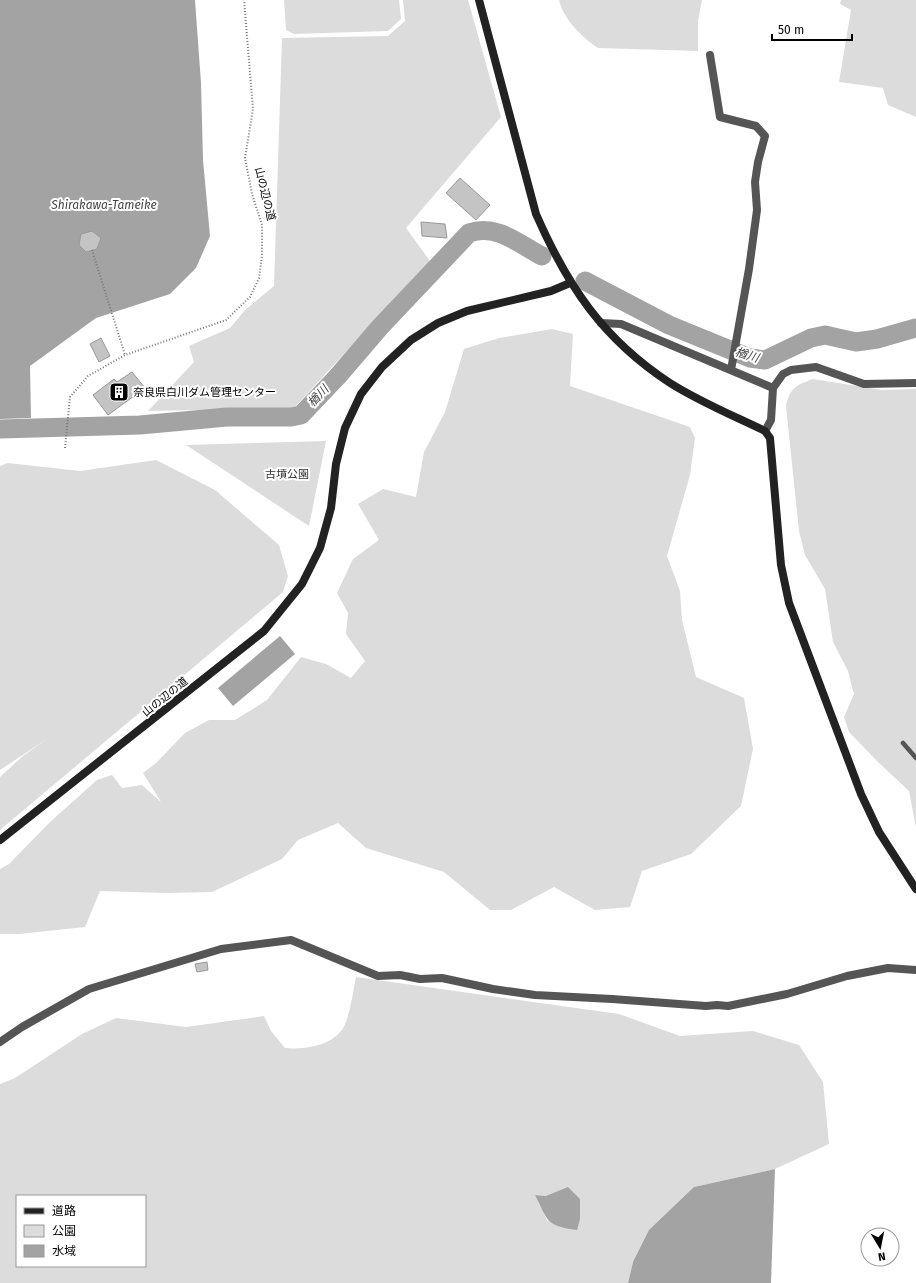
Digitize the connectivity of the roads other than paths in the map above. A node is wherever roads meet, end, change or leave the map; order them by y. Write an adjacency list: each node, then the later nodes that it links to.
1 (479, 0): 3 (street)
2 (710, 55): 5 (street)
3 (570, 283): 4 (street); 11 (street, 山の辺の道)
4 (601, 324): 5 (street); 8 (street)
5 (731, 370): 7 (street)
6 (916, 383): 7 (street)
7 (773, 388): 8 (street)
8 (765, 431): 12 (street)
9 (903, 743): 10 (lane)
10 (916, 758)
11 (0, 840)
12 (916, 889)
13 (916, 970): 14 (street)
14 (0, 1042)

